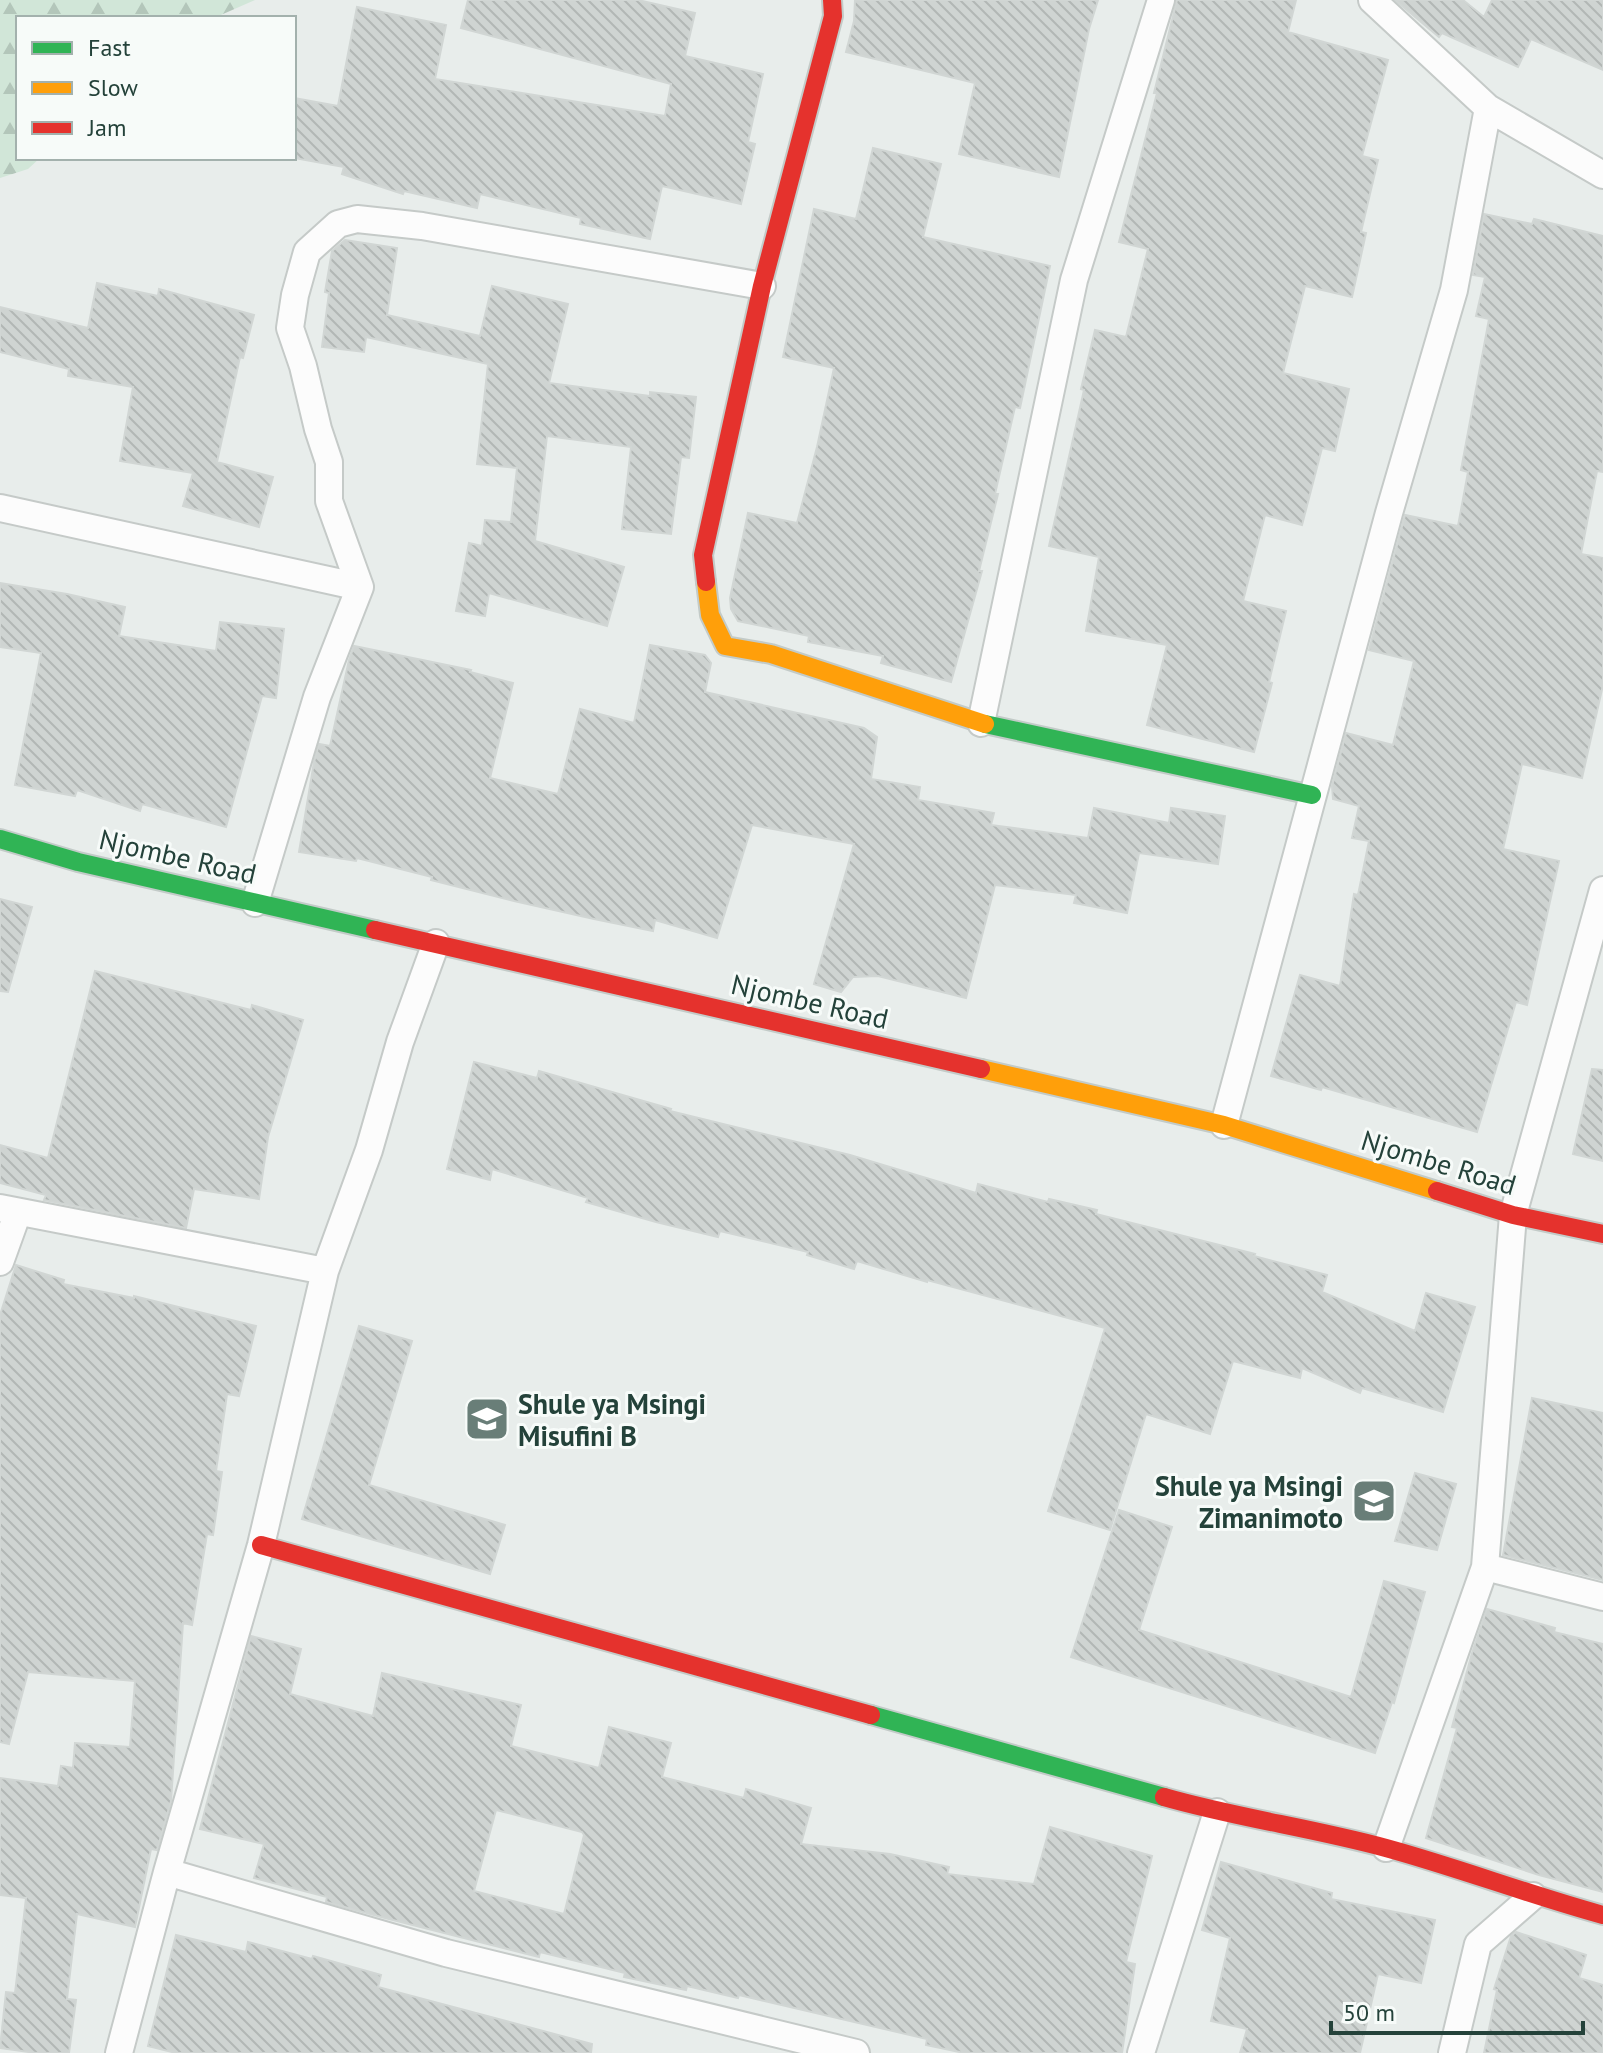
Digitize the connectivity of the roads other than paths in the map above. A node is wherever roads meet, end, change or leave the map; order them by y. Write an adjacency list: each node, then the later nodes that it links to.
1 (1161, 0): 9 (street)
2 (1372, 0): 4 (street)
3 (834, 5): 6 (main road)
4 (1488, 108): 5 (street); 10 (street)
5 (1603, 175)
6 (762, 286): 8 (street); 9 (main road)
7 (0, 508): 8 (street)
8 (360, 587): 13 (street)
9 (981, 723): 10 (main road)
10 (1312, 795): 15 (street)
11 (0, 839): 13 (main road, Njombe Road)
12 (1603, 890): 17 (street)
13 (255, 903): 14 (main road, Njombe Road)
14 (436, 943): 15 (main road, Njombe Road); 20 (street)
15 (1224, 1125): 17 (main road, Njombe Road)
16 (9, 1210): 19 (street); 20 (street)
17 (1513, 1215): 18 (main road, Njombe Road); 22 (street)
18 (1603, 1234)
19 (0, 1262)
20 (325, 1271): 21 (street)
21 (261, 1545): 24 (main road); 26 (street)
22 (1485, 1567): 23 (street); 25 (street)
23 (1603, 1597)
24 (1217, 1812): 25 (main road); 31 (street)
25 (1386, 1848): 27 (main road)
26 (167, 1872): 29 (street); 30 (street)
27 (1533, 1896): 28 (main road); 32 (street)
28 (1603, 1915)
29 (119, 2053)
30 (856, 2053)
31 (1141, 2053)
32 (1452, 2053)

